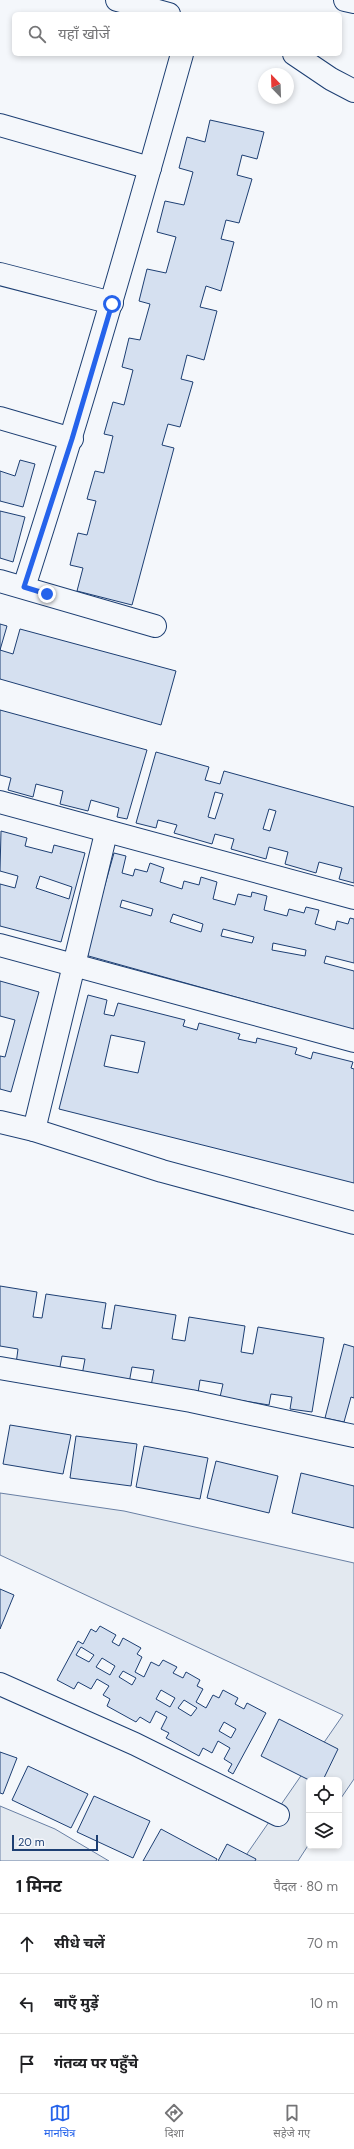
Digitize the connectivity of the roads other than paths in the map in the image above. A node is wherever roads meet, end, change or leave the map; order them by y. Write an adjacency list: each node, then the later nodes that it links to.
1 (117, 0): 4 (street)
2 (345, 0): 3 (street)
3 (354, 2)
4 (162, 12)
5 (181, 56): 9 (street)
6 (297, 56): 7 (street)
7 (354, 91)
8 (0, 125): 9 (street)
9 (150, 168): 11 (street)
10 (0, 274): 11 (street)
11 (112, 304): 13 (street)
12 (0, 418): 13 (street)
13 (72, 439): 15 (street)
14 (0, 581): 15 (street)
15 (24, 587): 16 (street)
16 (155, 626)
17 (0, 802): 18 (street)
18 (106, 833): 19 (street); 21 (street)
19 (354, 898)
20 (0, 945): 21 (street)
21 (73, 965): 22 (street); 24 (street)
22 (354, 1041)
23 (0, 1122): 24 (street)
24 (34, 1130): 25 (street)
25 (354, 1223)
26 (0, 1368): 27 (street)
27 (354, 1436)
28 (0, 1684): 29 (street)
29 (278, 1815)

